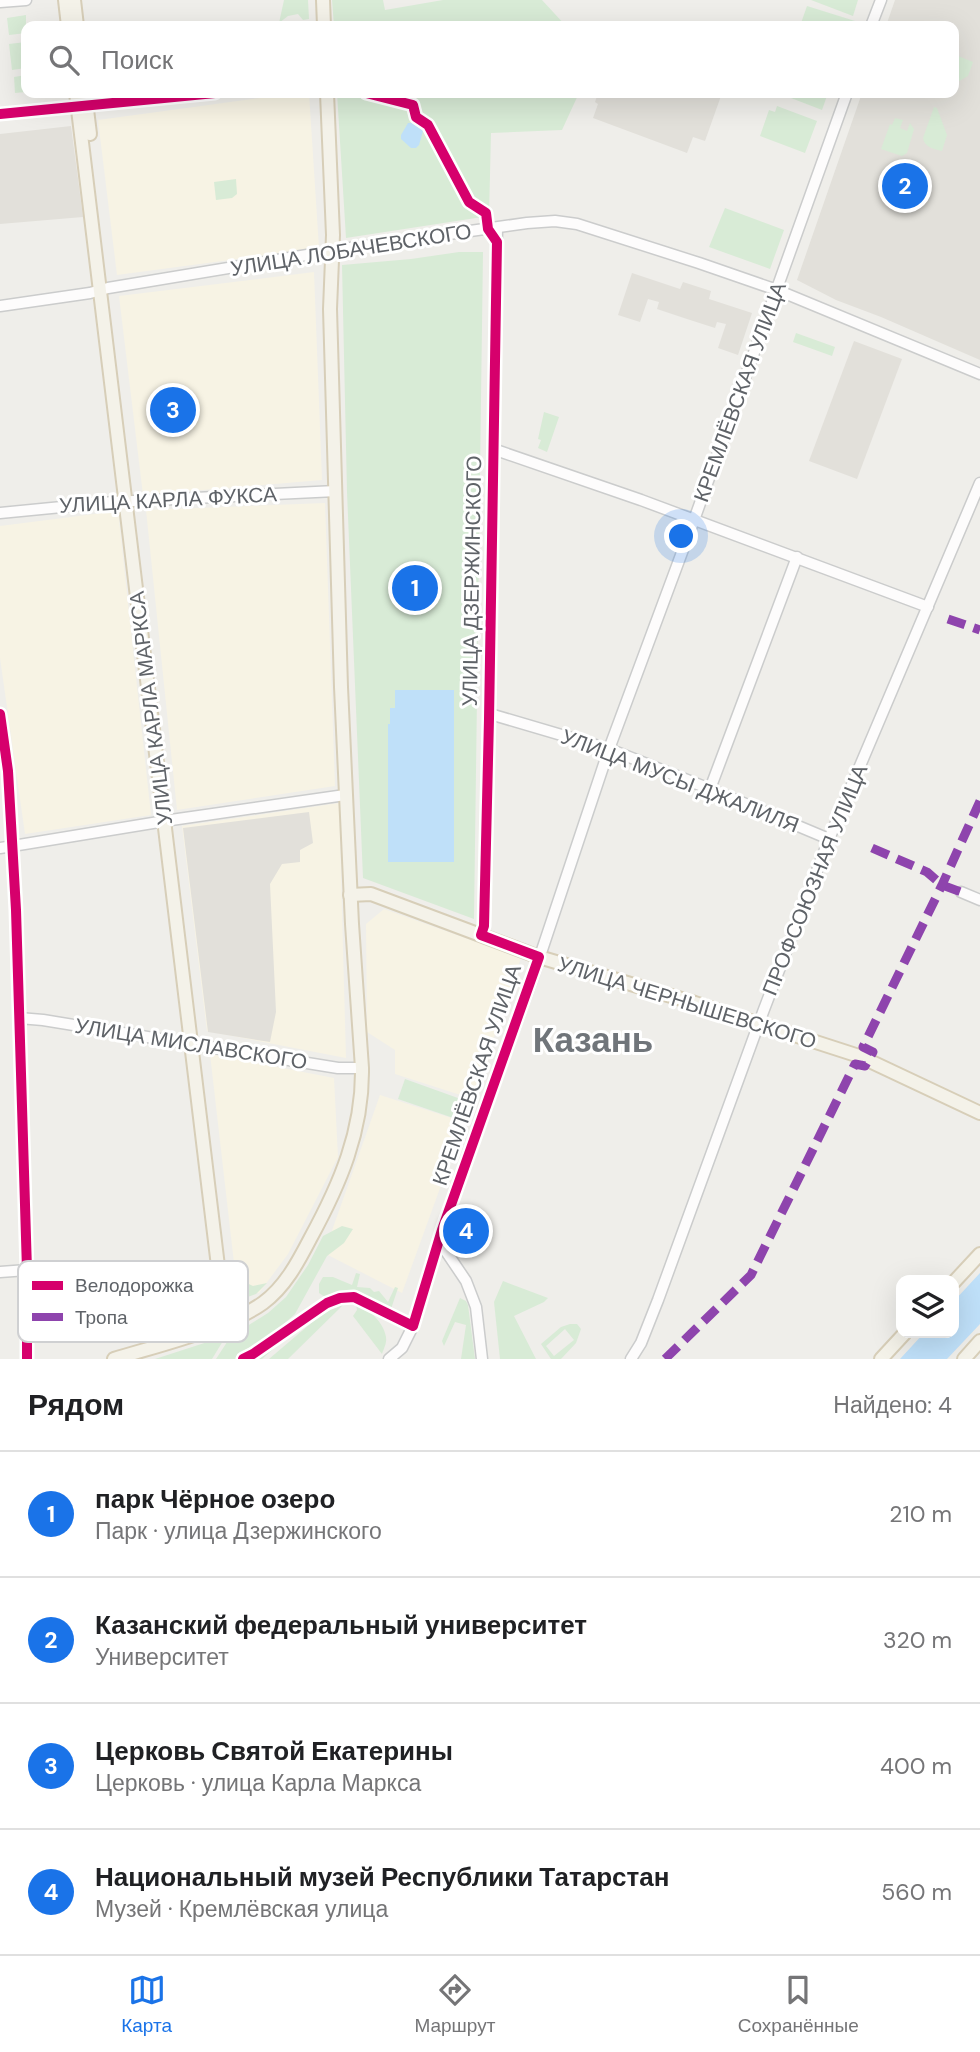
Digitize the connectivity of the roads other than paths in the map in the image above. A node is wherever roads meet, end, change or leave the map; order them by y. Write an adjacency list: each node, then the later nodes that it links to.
1 (26, 0): 6 (street)
2 (65, 0): 7 (main road)
3 (74, 0): 8 (main road)
4 (323, 0): 9 (main road)
5 (880, 0): 10 (street)
6 (0, 2)
7 (67, 21)
8 (76, 21)
9 (324, 21)
10 (873, 21)
11 (142, 98): 14 (street)
12 (327, 98): 17 (main road)
13 (845, 98): 19 (street, КРЕМЛЁВСКАЯ УЛИЦА)
14 (83, 102): 15 (street); 18 (main road, УЛИЦА КАРЛА МАРКСА)
15 (0, 114)
16 (497, 228): 17 (street, УЛИЦА ЛОБАЧЕВСКОГО); 19 (street, УЛИЦА ЛОБАЧЕВСКОГО); 22 (street, УЛИЦА ДЗЕРЖИНСКОГО)
17 (332, 251): 18 (street, УЛИЦА ЛОБАЧЕВСКОГО); 24 (main road)
18 (104, 289): 20 (street, УЛИЦА ЛОБАЧЕВСКОГО); 25 (main road, УЛИЦА КАРЛА МАРКСА)
19 (777, 290): 21 (street, УЛИЦА ЛОБАЧЕВСКОГО); 27 (street, КРЕМЛЁВСКАЯ УЛИЦА)
20 (0, 306)
21 (980, 374)
22 (493, 449): 27 (street); 31 (street, УЛИЦА ДЗЕРЖИНСКОГО)
23 (980, 483): 29 (street, ПРОФСОЮЗНАЯ УЛИЦА)
24 (336, 491): 25 (street, УЛИЦА КАРЛА ФУКСА); 34 (main road)
25 (129, 501): 26 (street, УЛИЦА КАРЛА ФУКСА); 35 (main road, УЛИЦА КАРЛА МАРКСА)
26 (0, 513)
27 (694, 520): 28 (street); 32 (street, КРЕМЛЁВСКАЯ УЛИЦА)
28 (797, 557): 29 (street); 33 (street)
29 (928, 607): 36 (street, ПРОФСОЮЗНАЯ УЛИЦА)
30 (0, 714): 37 (street)
31 (489, 714): 32 (street, УЛИЦА МУСЫ ДЖАЛИЛЯ); 42 (street, УЛИЦА ДЗЕРЖИНСКОГО)
32 (609, 749): 33 (street, УЛИЦА МУСЫ ДЖАЛИЛЯ); 43 (street, КРЕМЛЁВСКАЯ УЛИЦА)
33 (710, 789): 36 (street, УЛИЦА МУСЫ ДЖАЛИЛЯ)
34 (345, 794): 35 (street); 40 (main road)
35 (167, 820): 37 (street); 46 (main road, УЛИЦА КАРЛА МАРКСА)
36 (829, 839): 45 (street, ПРОФСОЮЗНАЯ УЛИЦА)
37 (12, 846): 38 (street); 44 (street)
38 (0, 848)
39 (961, 892): 41 (street)
40 (350, 895): 42 (main road, УЛИЦА ЧЕРНЫШЕВСКОГО); 47 (main road)
41 (980, 900)
42 (481, 935): 43 (main road, УЛИЦА ЧЕРНЫШЕВСКОГО)
43 (539, 957): 45 (main road, УЛИЦА ЧЕРНЫШЕВСКОГО); 49 (street, КРЕМЛЁВСКАЯ УЛИЦА)
44 (19, 1018): 46 (street, УЛИЦА МИСЛАВСКОГО); 51 (street)
45 (759, 1023): 48 (main road, УЛИЦА ЧЕРНЫШЕВСКОГО); 63 (street, ПРОФСОЮЗНАЯ УЛИЦА)
46 (195, 1044): 47 (street, УЛИЦА МИСЛАВСКОГО); 52 (main road, УЛИЦА КАРЛА МАРКСА)
47 (362, 1068): 56 (main road)
48 (980, 1113)
49 (439, 1241): 61 (street, КРЕМЛЁВСКАЯ УЛИЦА); 62 (street)
50 (980, 1254): 55 (main road)
51 (27, 1261)
52 (221, 1261)
53 (18, 1271): 54 (street)
54 (0, 1272)
55 (959, 1277)
56 (248, 1312)
57 (900, 1338): 64 (main road)
58 (980, 1341): 65 (main road)
59 (168, 1342): 60 (main road)
60 (114, 1359)
61 (389, 1359)
62 (482, 1359)
63 (631, 1359)
64 (881, 1359)
65 (964, 1359)

